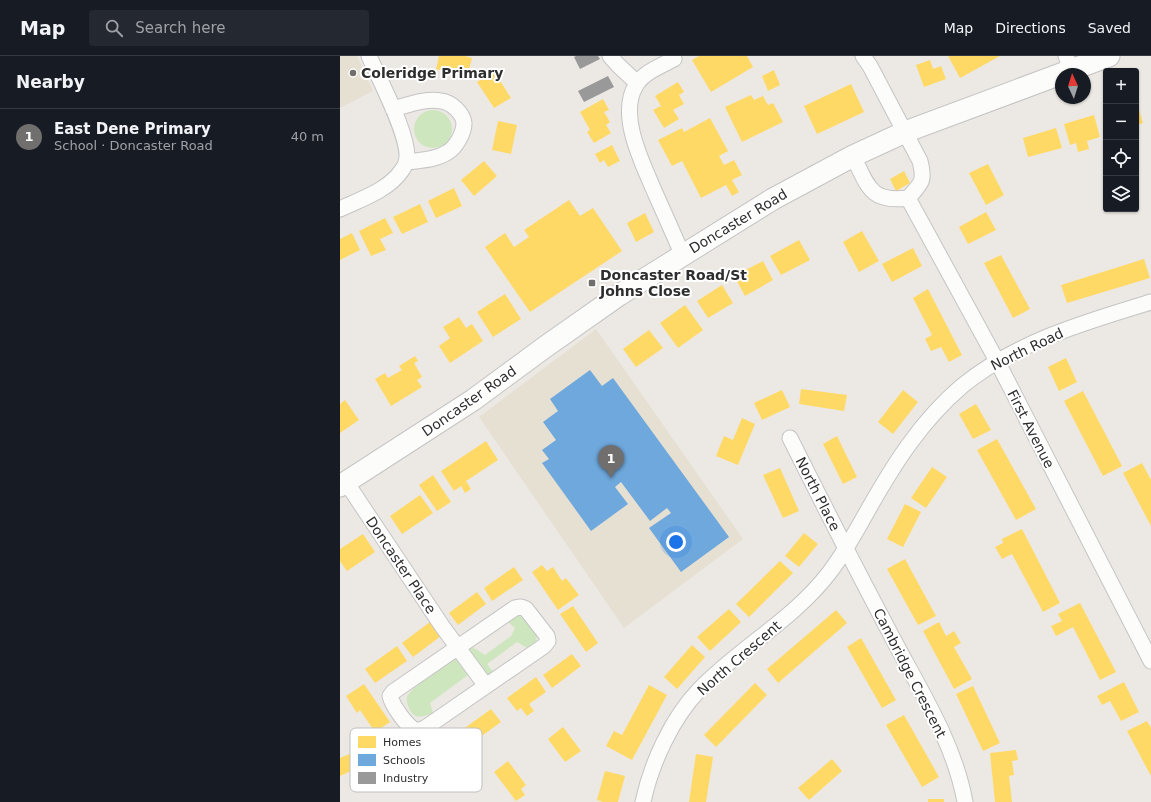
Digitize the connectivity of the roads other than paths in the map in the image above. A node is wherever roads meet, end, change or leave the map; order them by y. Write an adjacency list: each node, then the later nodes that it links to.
1 (368, 56): 8 (street)
2 (610, 56): 7 (street)
3 (863, 56): 9 (street)
4 (1109, 56): 6 (street, Doncaster Road)
5 (674, 59): 7 (street)
6 (1069, 63): 9 (street, Doncaster Road)
7 (637, 83): 14 (street)
8 (393, 109): 11 (street); 11 (street)
9 (905, 132): 10 (street, Doncaster Road); 12 (street)
10 (853, 156): 12 (street); 14 (street, Doncaster Road)
11 (407, 162): 13 (street)
12 (908, 198): 16 (street, First Avenue)
13 (340, 209)
14 (682, 254): 18 (street, Doncaster Road)
15 (1151, 302): 16 (street, North Road)
16 (997, 361): 19 (street, North Road); 21 (street, First Avenue)
17 (790, 438): 19 (street, North Place)
18 (343, 484): 20 (street, Doncaster Place)
19 (846, 549): 25 (street, North Crescent); 26 (street, Cambridge Crescent)
20 (457, 647): 22 (street, Doncaster Place); 22 (street); 23 (street)
21 (1151, 661)
22 (486, 686): 24 (street)
23 (411, 728)
24 (425, 728)
25 (643, 802)
26 (965, 802)

